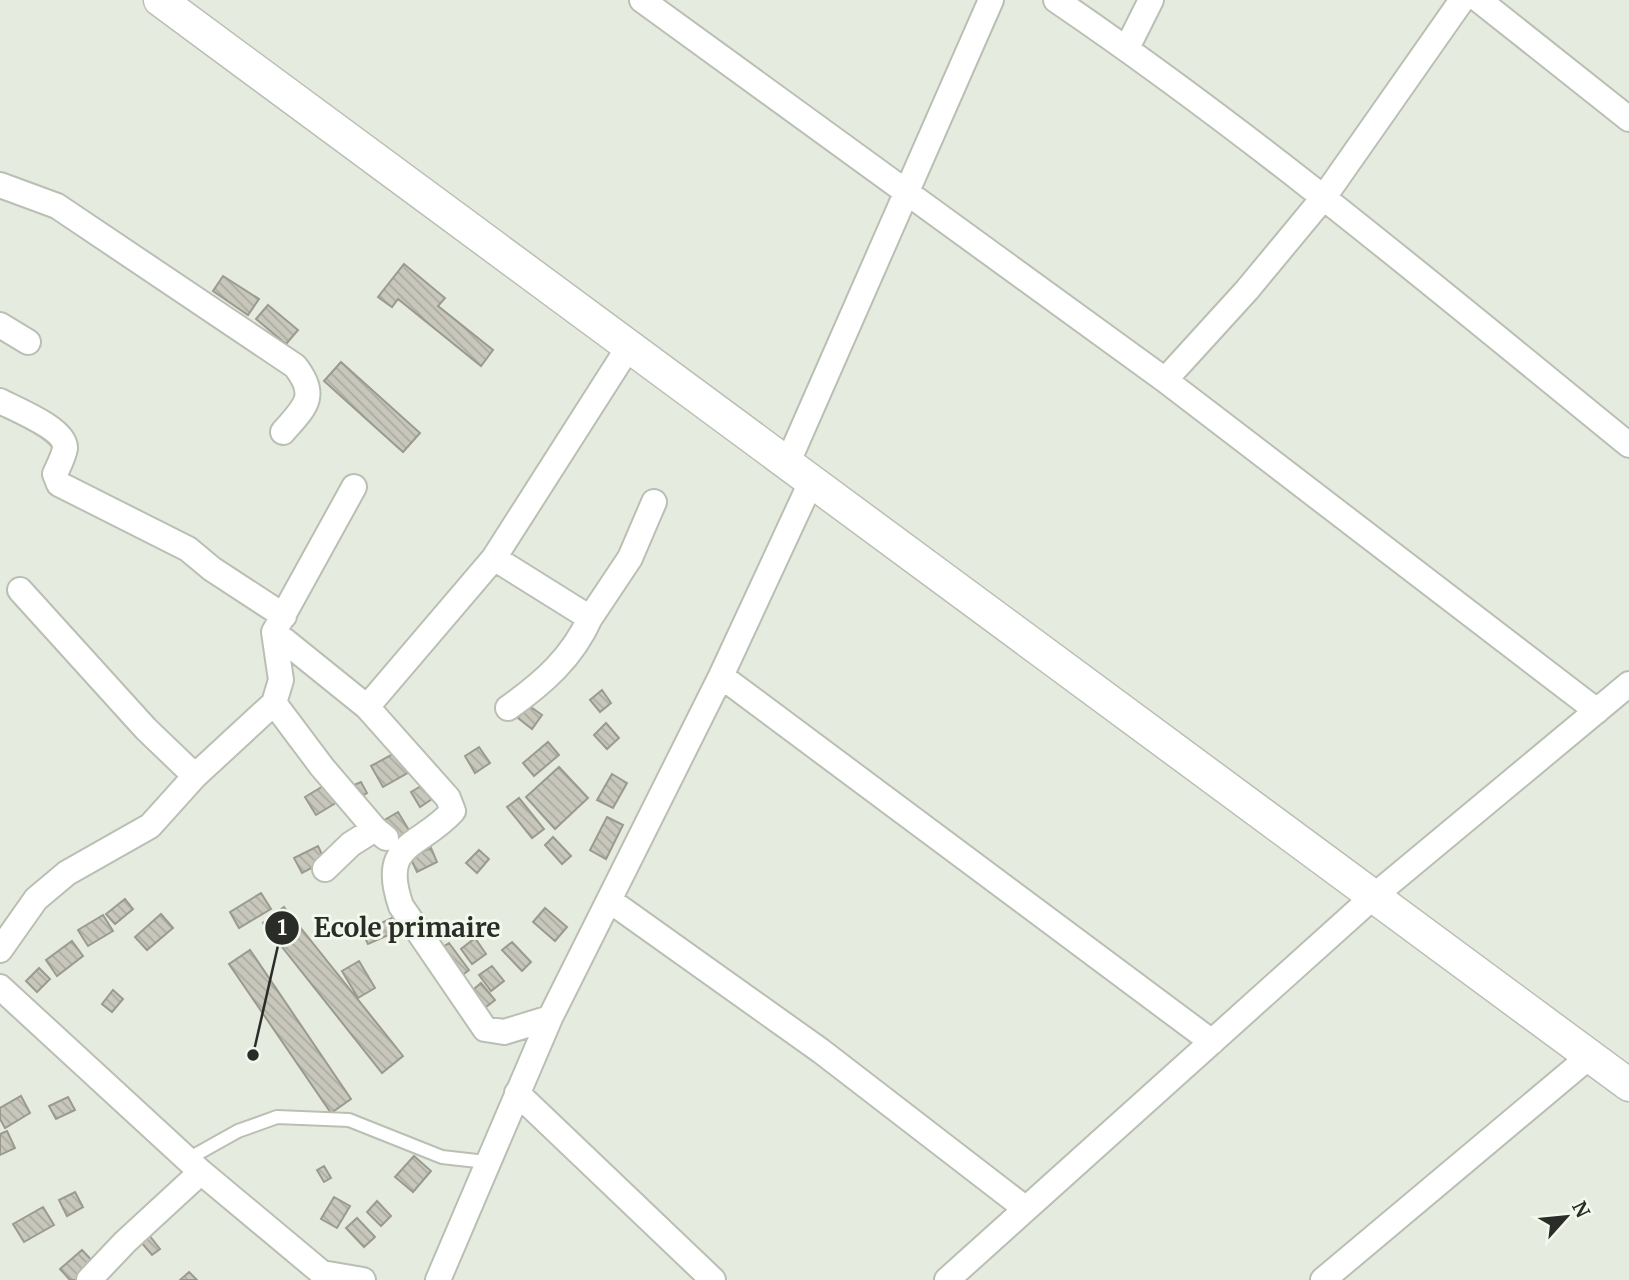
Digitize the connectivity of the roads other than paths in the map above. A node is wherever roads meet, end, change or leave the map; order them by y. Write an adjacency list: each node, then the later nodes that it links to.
1 (160, 0): 15 (street)
2 (642, 0): 11 (street)
3 (991, 0): 11 (street)
4 (1056, 0): 8 (street)
5 (1151, 0): 8 (street)
6 (1462, 0): 12 (street)
7 (1479, 0): 9 (street)
8 (1127, 48): 12 (street)
9 (1629, 119)
10 (0, 185): 18 (street)
11 (906, 189): 16 (street); 20 (street)
12 (1324, 197): 16 (street); 19 (street)
13 (0, 325): 14 (street)
14 (28, 342)
15 (628, 348): 20 (street); 23 (street)
16 (1165, 380): 32 (street)
17 (0, 401): 26 (street)
18 (283, 432)
19 (1629, 445)
20 (800, 471): 27 (street); 37 (street)
21 (354, 487): 26 (street)
22 (654, 502): 25 (street)
23 (494, 558): 25 (street); 30 (street)
24 (20, 590): 33 (street)
25 (590, 618): 31 (street)
26 (279, 624): 29 (street); 30 (street)
27 (721, 676): 38 (street); 42 (street)
28 (1629, 684): 32 (street)
29 (274, 703): 33 (street); 34 (street)
30 (367, 707): 35 (street)
31 (508, 708)
32 (1597, 711): 37 (street)
33 (195, 776): 39 (street)
34 (375, 828): 35 (street); 36 (street)
35 (404, 849): 41 (street)
36 (324, 869)
37 (1374, 897): 42 (street); 43 (street)
38 (609, 900): 41 (street); 48 (street)
39 (0, 950)
40 (0, 988): 47 (street)
41 (550, 1018): 45 (street)
42 (1212, 1042): 48 (street)
43 (1590, 1056): 44 (street); 54 (street)
44 (1629, 1085)
45 (517, 1094): 46 (street); 49 (street)
46 (486, 1162): 47 (lane); 52 (street)
47 (195, 1166): 50 (street); 51 (street)
48 (1026, 1209): 53 (street)
49 (709, 1279)
50 (89, 1280)
51 (363, 1280)
52 (438, 1280)
53 (947, 1280)
54 (1323, 1280)

